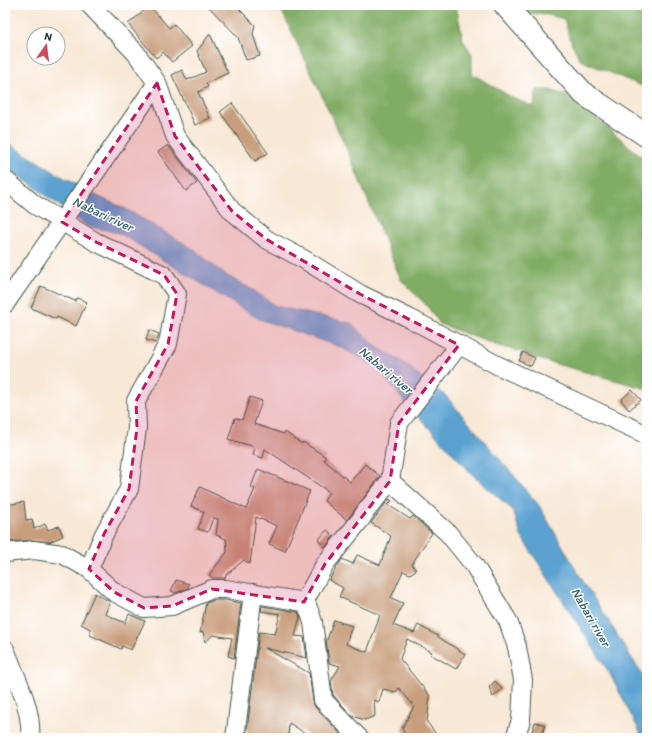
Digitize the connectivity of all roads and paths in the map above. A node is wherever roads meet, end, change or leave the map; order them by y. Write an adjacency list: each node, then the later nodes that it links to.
1 (90, 5): 3 (street)
2 (505, 5): 4 (highway)
3 (157, 83): 6 (street); 8 (street)
4 (647, 136)
5 (5, 180): 6 (street)
6 (62, 222): 7 (street); 12 (street)
7 (5, 304)
8 (459, 345): 9 (street); 10 (street)
9 (647, 435)
10 (390, 481): 14 (street); 19 (street)
11 (5, 553): 12 (street)
12 (89, 569): 13 (street)
13 (253, 593): 14 (street); 17 (street)
14 (304, 602): 18 (street)
15 (5, 649): 16 (street)
16 (30, 738)
17 (236, 738)
18 (359, 738)
19 (515, 738)

